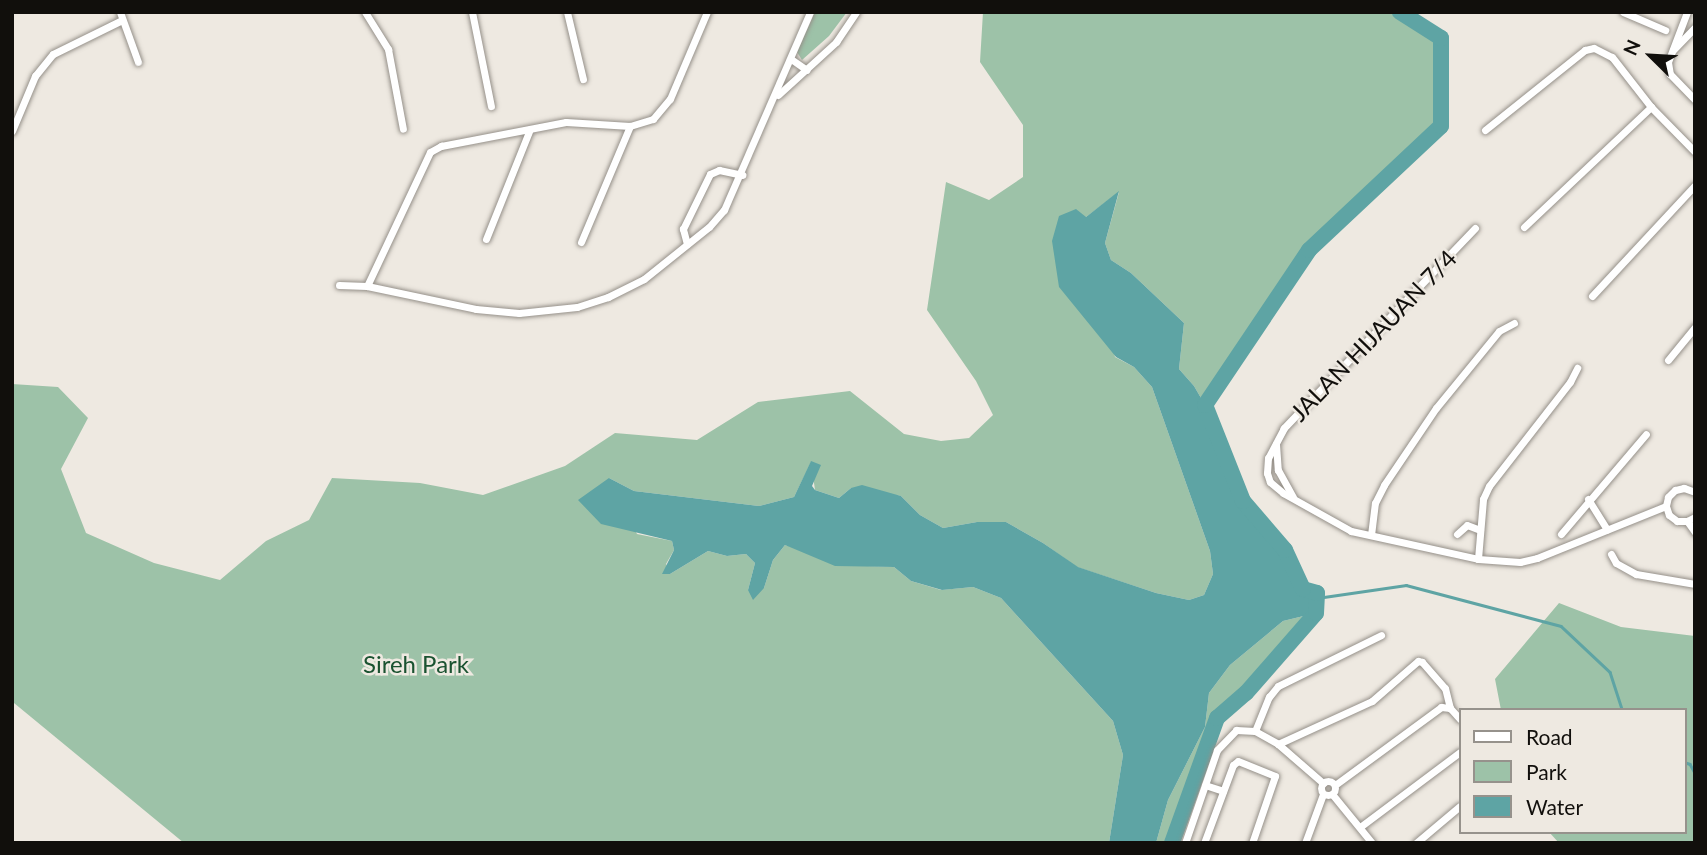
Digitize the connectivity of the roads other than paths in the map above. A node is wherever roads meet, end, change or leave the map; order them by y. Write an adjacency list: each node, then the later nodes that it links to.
1 (365, 12): 23 (street)
2 (472, 12): 19 (street)
3 (567, 12): 16 (street)
4 (707, 12): 21 (street)
5 (810, 12): 13 (street)
6 (856, 12): 15 (street)
7 (1623, 12): 11 (street)
8 (1687, 12): 12 (street)
9 (121, 16): 14 (street); 25 (street)
10 (1695, 27): 12 (street)
11 (1665, 30)
12 (1670, 53): 18 (street)
13 (791, 59): 15 (street); 17 (street)
14 (138, 62)
15 (807, 70): 17 (street)
16 (583, 79)
17 (776, 96): 27 (street)
18 (1695, 100)
19 (491, 106)
20 (1651, 107): 24 (street); 26 (street); 29 (street)
21 (630, 126): 22 (street); 32 (street)
22 (530, 128): 31 (street); 35 (street)
23 (403, 129)
24 (1485, 130)
25 (12, 131)
26 (1695, 152)
27 (742, 174): 33 (street); 33 (street)
28 (1695, 185): 36 (street)
29 (1524, 227)
30 (1475, 228): 51 (street, JALAN HIJAUAN 7/4)
31 (486, 239)
32 (581, 242)
33 (687, 244): 35 (street)
34 (339, 285): 35 (street)
35 (367, 286)
36 (1592, 296)
37 (1514, 323): 51 (street)
38 (1695, 327): 39 (street)
39 (1668, 360)
40 (1577, 368): 47 (street)
41 (1646, 434): 43 (street)
42 (1695, 492): 44 (street)
43 (1588, 499): 46 (street); 50 (street)
44 (1666, 506): 45 (street); 46 (street)
45 (1691, 519): 48 (street)
46 (1607, 529): 53 (street)
47 (1480, 530): 49 (street); 53 (street)
48 (1695, 532)
49 (1457, 534)
50 (1561, 534)
51 (1371, 535): 53 (street)
52 (1611, 554): 54 (street)
53 (1478, 559)
54 (1695, 584)
55 (1381, 635): 58 (street)
56 (1450, 708): 57 (street); 59 (street); 63 (street)
57 (1458, 717)
58 (1255, 731): 59 (street); 62 (street)
59 (1278, 744): 61 (street)
60 (1458, 754): 68 (street)
61 (1323, 783): 63 (street); 65 (street)
62 (1205, 785): 64 (street); 69 (street)
63 (1335, 785): 66 (street)
64 (1223, 791): 70 (street); 71 (street)
65 (1323, 793): 66 (street); 72 (street)
66 (1332, 794): 68 (street)
67 (1458, 808): 74 (street)
68 (1360, 827): 73 (street)
69 (1185, 843)
70 (1204, 843)
71 (1252, 843)
72 (1305, 843)
73 (1372, 843)
74 (1416, 843)

